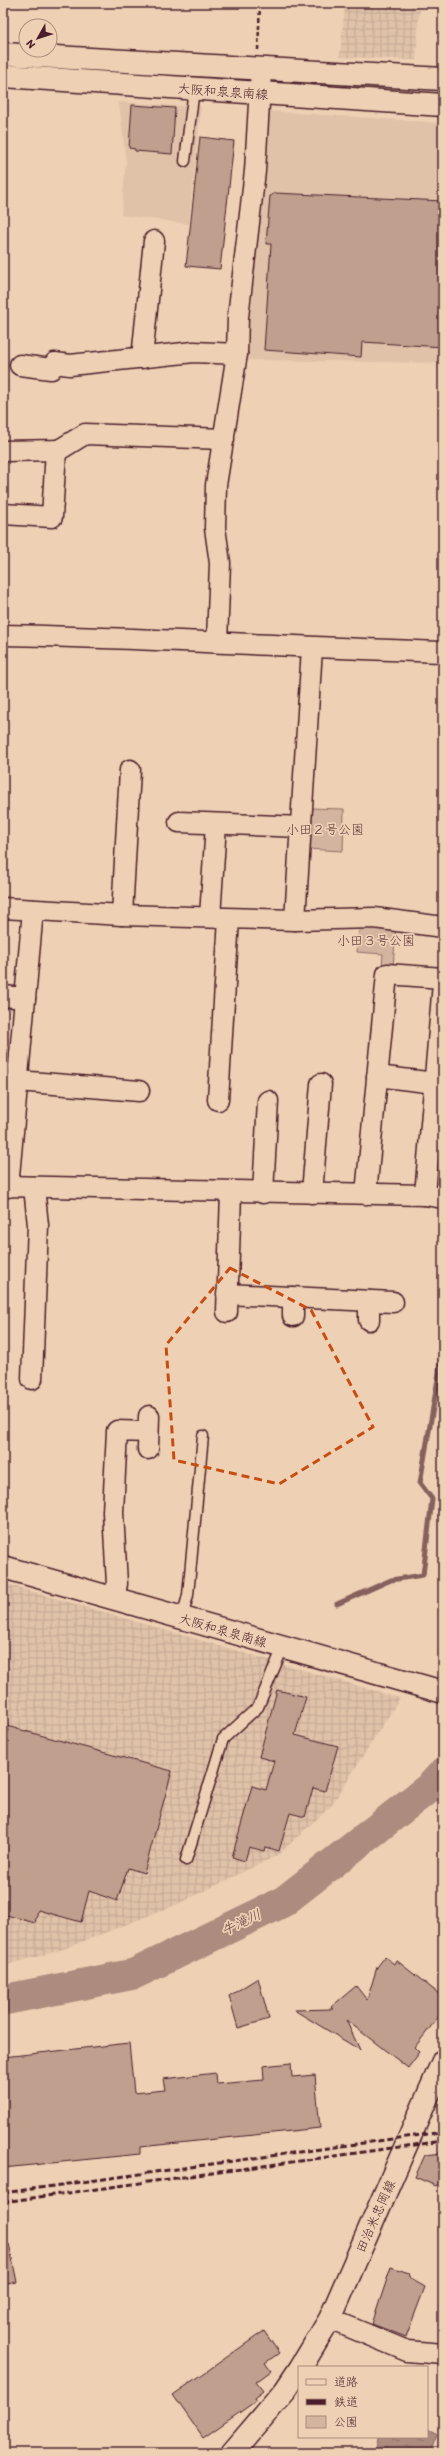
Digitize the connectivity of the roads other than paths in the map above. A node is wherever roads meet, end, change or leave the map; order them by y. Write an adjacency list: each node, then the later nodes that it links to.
1 (3, 54): 2 (main road, 大阪和泉泉南線)
2 (261, 70): 4 (main road, 大阪和泉泉南線); 6 (street)
3 (3, 76): 5 (main road, 大阪和泉泉南線)
4 (443, 79)
5 (194, 89): 6 (main road, 大阪和泉泉南線); 8 (lane)
6 (260, 93): 7 (main road, 大阪和泉泉南線); 10 (street)
7 (443, 105)
8 (185, 161)
9 (154, 241): 11 (street)
10 (237, 354): 11 (street); 13 (street)
11 (142, 358): 12 (street)
12 (28, 372)
13 (224, 439): 14 (street); 18 (street)
14 (56, 450): 15 (street); 16 (street)
15 (3, 451)
16 (3, 514)
17 (3, 635): 18 (street)
18 (217, 642): 19 (street)
19 (312, 648): 20 (street); 24 (street)
20 (443, 652)
21 (130, 770): 27 (street)
22 (179, 822): 23 (street)
23 (216, 824): 24 (street); 28 (street)
24 (301, 827): 29 (street)
25 (3, 908): 26 (street)
26 (33, 910): 27 (street); 34 (street)
27 (122, 915): 28 (street)
28 (219, 918): 29 (street); 40 (street)
29 (296, 920): 30 (street)
30 (443, 927)
31 (443, 978): 35 (street)
32 (443, 983): 38 (street)
33 (3, 996): 34 (street)
34 (25, 998): 36 (street)
35 (377, 1076): 38 (street); 47 (street)
36 (18, 1081): 39 (street); 42 (street)
37 (321, 1084): 46 (street)
38 (435, 1084): 48 (street)
39 (139, 1091)
40 (218, 1100)
41 (268, 1101): 45 (street)
42 (6, 1186): 43 (street)
43 (34, 1187): 44 (street); 50 (street)
44 (231, 1193): 45 (street); 49 (street)
45 (263, 1193): 46 (street)
46 (312, 1193): 47 (street)
47 (366, 1194): 48 (street)
48 (434, 1196)
49 (393, 1302)
50 (32, 1380)
51 (148, 1432): 54 (street)
52 (203, 1436): 55 (lane)
53 (3, 1567): 54 (main road, 大阪和泉泉南線)
54 (114, 1598): 55 (main road, 大阪和泉泉南線)
55 (182, 1618): 56 (main road, 大阪和泉泉南線)
56 (283, 1647): 57 (main road, 大阪和泉泉南線); 58 (lane)
57 (443, 1692)
58 (186, 1860)
59 (443, 2061): 60 (main road, 田治米忠岡線)
60 (330, 2319): 61 (street); 62 (main road, 田治米忠岡線)
61 (443, 2354)
62 (302, 2366)
63 (298, 2372): 64 (main road)
64 (232, 2453)

